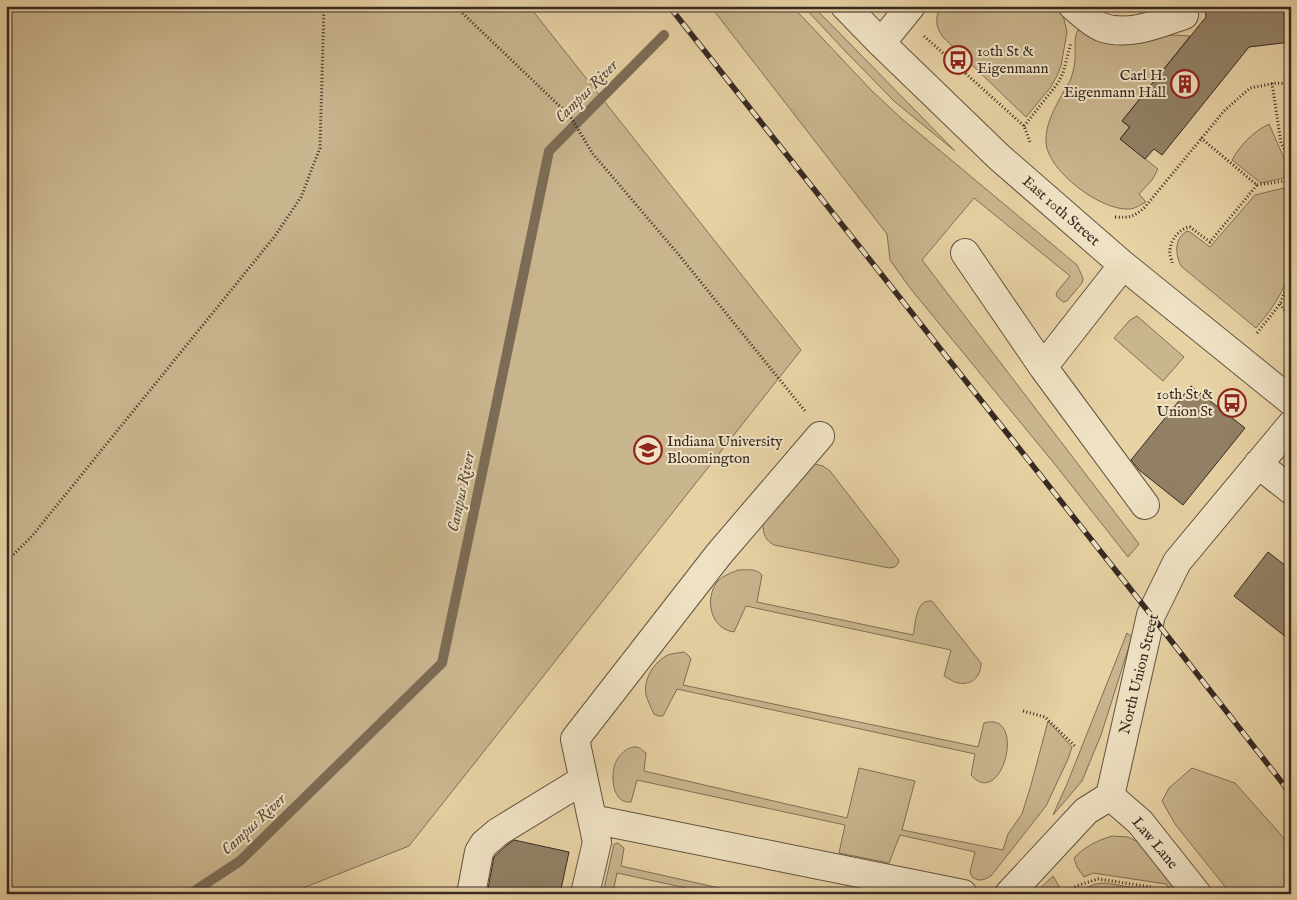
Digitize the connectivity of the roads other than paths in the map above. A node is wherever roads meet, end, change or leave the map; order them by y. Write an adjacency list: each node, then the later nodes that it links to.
1 (845, 6): 5 (street, East 10th Street)
2 (1076, 9): 3 (street)
3 (1184, 16)
4 (915, 18): 5 (street)
5 (881, 43): 7 (street, East 10th Street)
6 (965, 253): 8 (street)
7 (1123, 264): 8 (street); 9 (street, East 10th Street)
8 (1043, 367): 14 (street)
9 (1291, 401)
10 (1291, 425): 12 (street, North Union Street)
11 (820, 436): 15 (street)
12 (1258, 464): 13 (street); 16 (street, North Union Street)
13 (1291, 490)
14 (1145, 505)
15 (583, 780): 17 (street); 18 (street)
16 (1110, 796): 21 (street); 22 (street, Law Lane)
17 (592, 819): 19 (street); 20 (street)
18 (471, 894)
19 (586, 894)
20 (964, 894)
21 (1009, 894)
22 (1197, 894)

